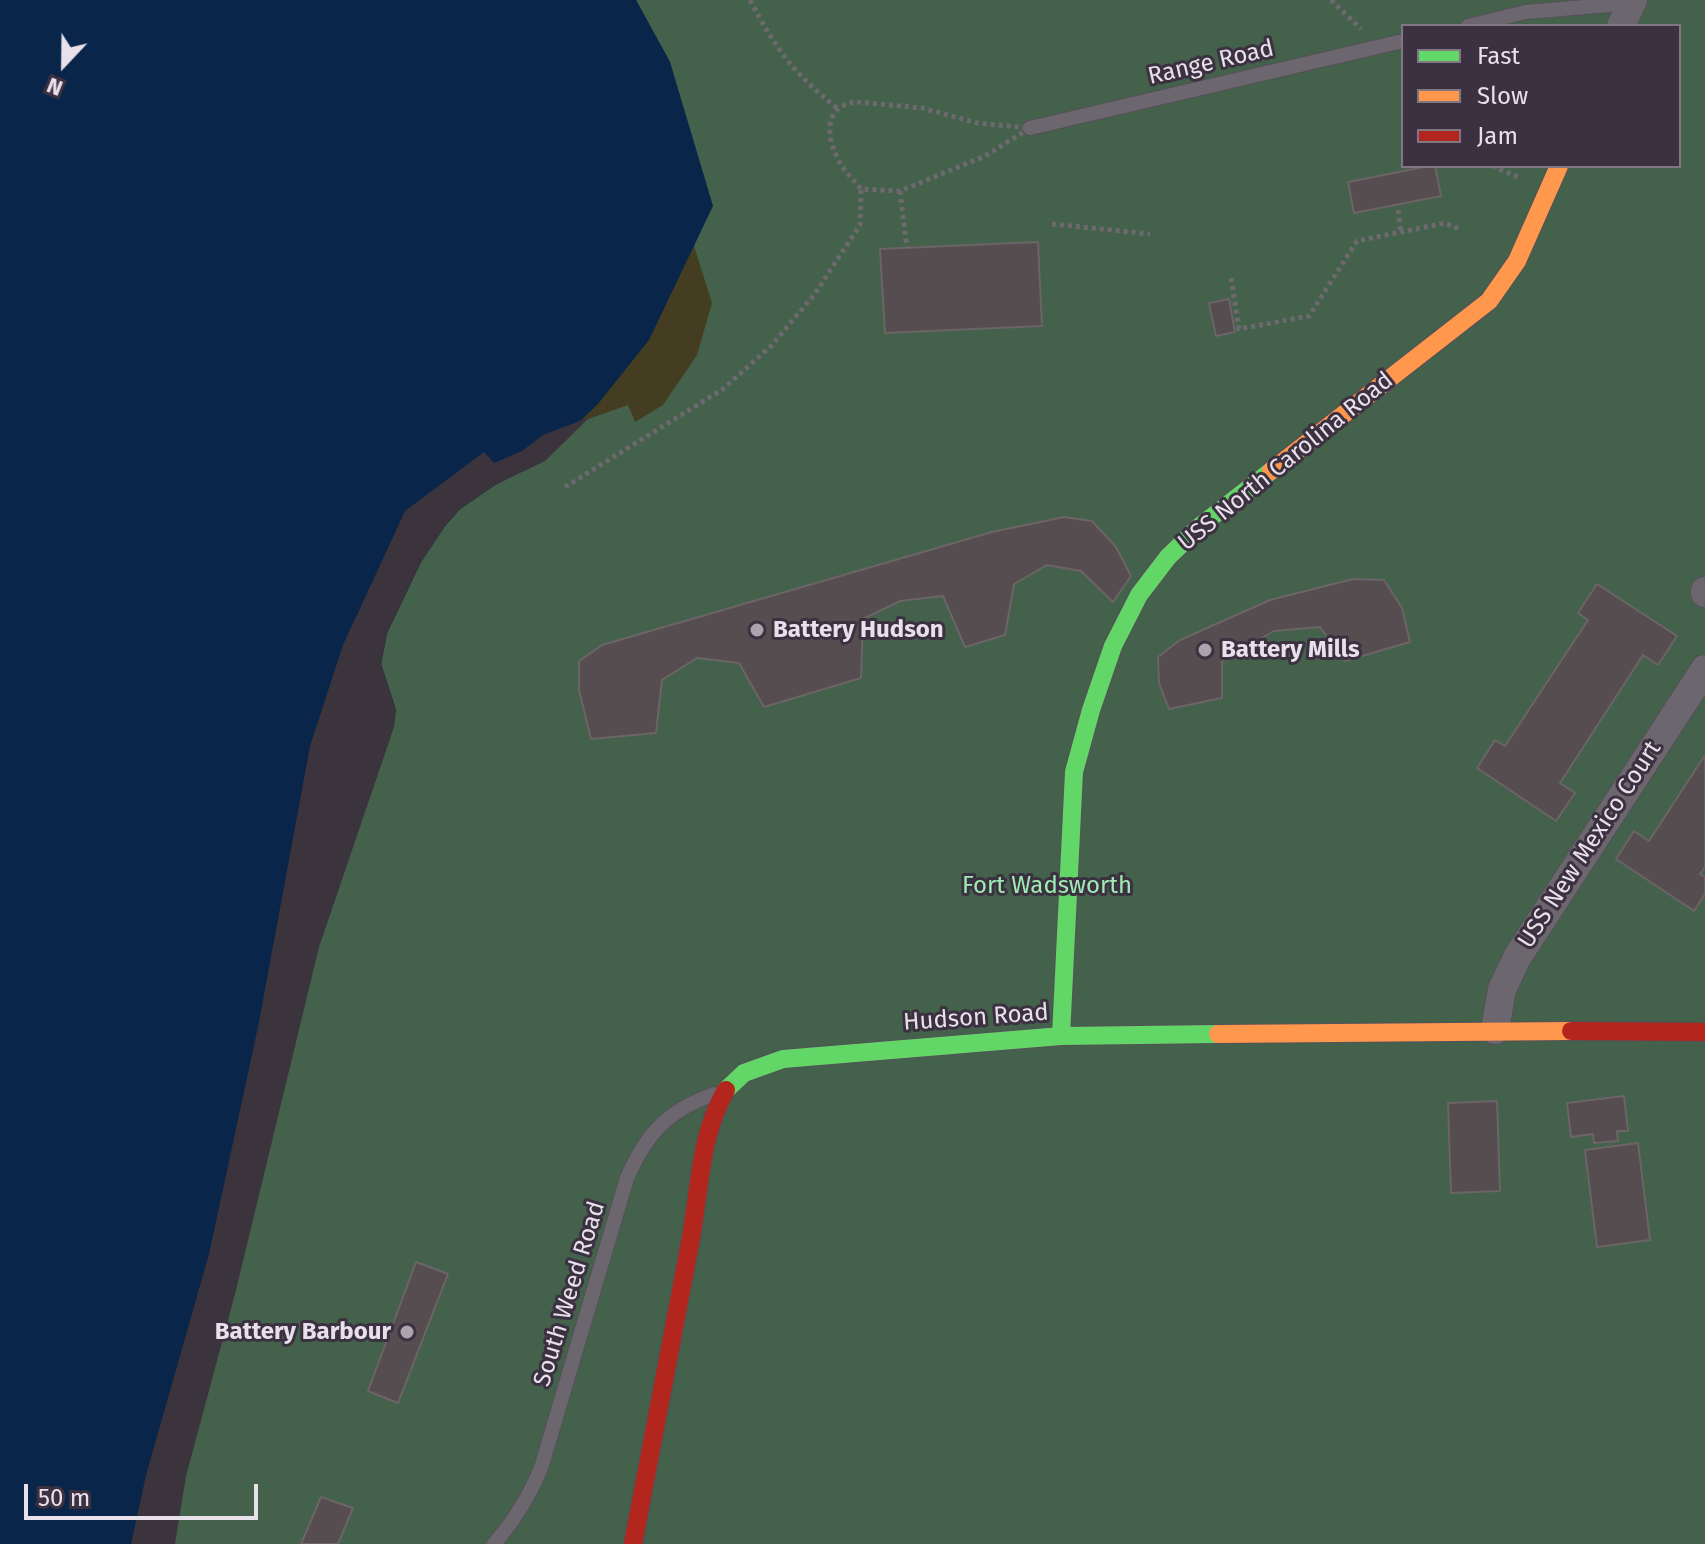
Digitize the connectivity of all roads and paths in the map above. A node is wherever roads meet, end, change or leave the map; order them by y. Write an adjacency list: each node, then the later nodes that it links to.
1 (750, 0): 7 (path)
2 (1331, 0): 6 (path)
3 (1629, 10): 4 (lane)
4 (1476, 24)
5 (1401, 41): 6 (lane, Range Road)
6 (1378, 47): 8 (lane, Range Road)
7 (837, 108): 8 (path); 10 (path)
8 (1030, 128): 11 (path)
9 (1558, 168): 23 (street, USS North Carolina Road)
10 (861, 189): 11 (path); 19 (path)
11 (900, 191): 17 (path)
12 (1398, 210): 15 (path)
13 (1052, 224): 16 (path)
14 (1462, 230): 15 (path)
15 (1401, 233): 18 (path)
16 (1150, 234)
17 (907, 248)
18 (1231, 278)
19 (565, 487)
20 (1705, 669): 21 (street, USS New Mexico Court)
21 (1495, 1030): 22 (street, Hudson Road); 23 (street, Hudson Road)
22 (1705, 1032)
23 (1061, 1036): 24 (street, Hudson Road)
24 (726, 1090): 25 (lane, South Weed Road); 26 (street)
25 (494, 1544)
26 (633, 1544)

